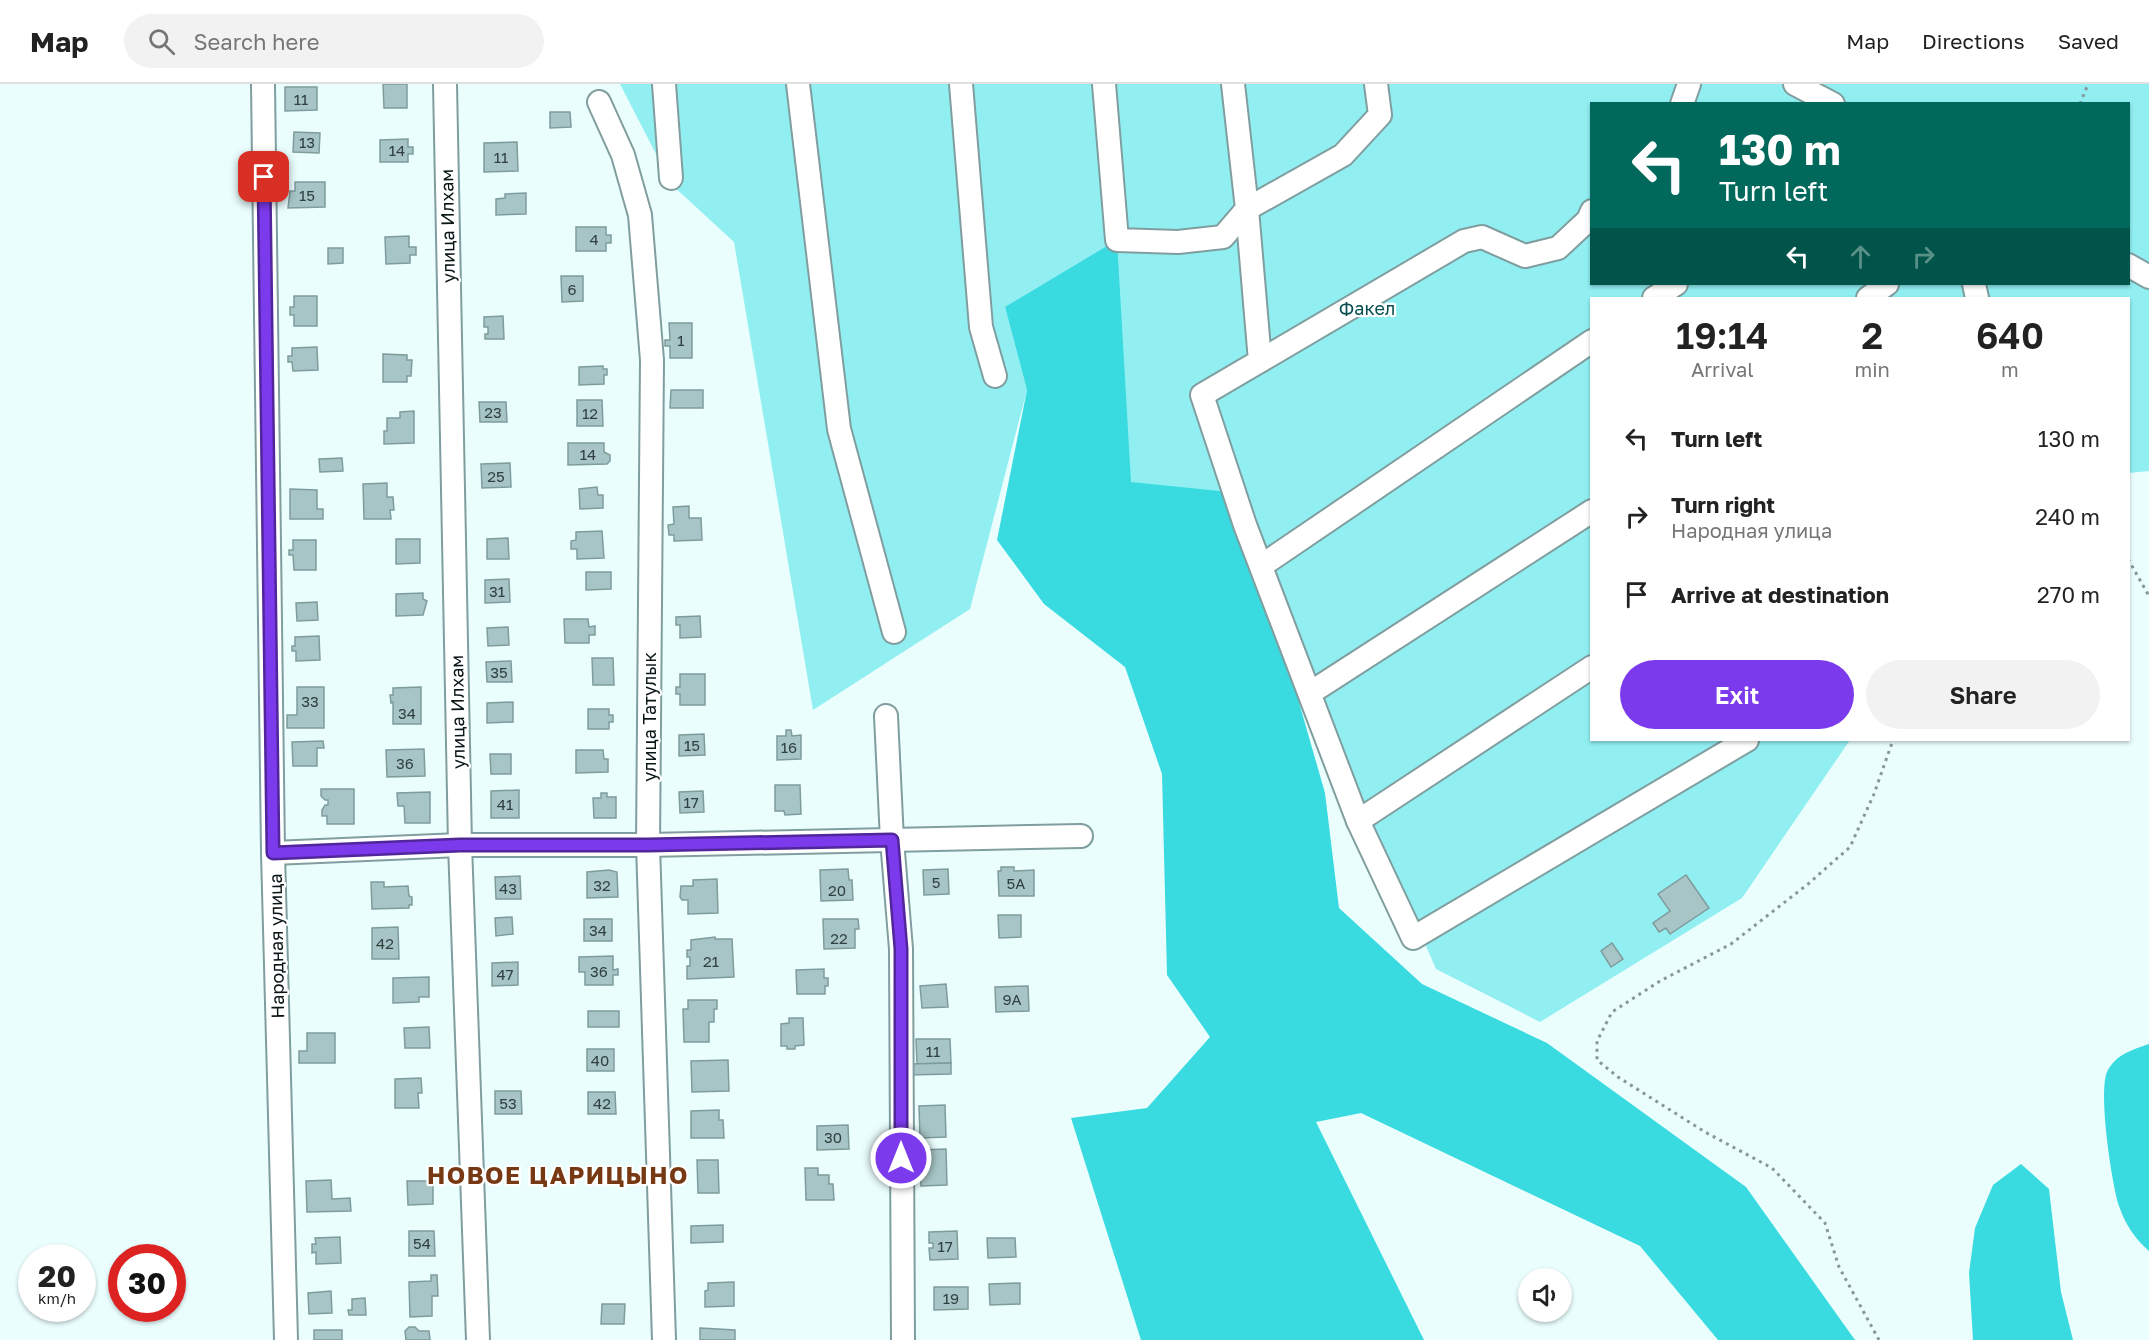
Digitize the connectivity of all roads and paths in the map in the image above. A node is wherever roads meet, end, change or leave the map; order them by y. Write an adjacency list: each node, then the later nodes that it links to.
1 (263, 84): 43 (street, Народная улица)
2 (445, 84): 41 (street, улица Илхам)
3 (664, 84): 16 (street)
4 (798, 84): 32 (street)
5 (961, 84): 27 (street)
6 (1104, 84): 17 (street)
7 (1233, 84): 17 (street)
8 (1376, 84): 17 (street)
9 (1689, 84): 13 (street)
10 (1795, 84): 14 (street)
11 (2088, 84): 15 (path)
12 (599, 102): 42 (street, улица Татулык)
13 (1683, 102)
14 (1829, 102)
15 (2081, 102)
16 (671, 178)
17 (1247, 209): 26 (street)
18 (1590, 216): 26 (street)
19 (2130, 266): 20 (street)
20 (2149, 278)
21 (1674, 285): 23 (street)
22 (1886, 285): 24 (street)
23 (1656, 297)
24 (1869, 297)
25 (1590, 342): 30 (street)
26 (1260, 361): 30 (street)
27 (995, 376)
28 (1590, 512): 34 (street)
29 (2130, 563): 31 (path)
30 (1261, 566): 34 (street)
31 (2149, 596)
32 (894, 632)
33 (1590, 668): 38 (street)
34 (1310, 693): 38 (street)
35 (886, 716): 40 (street)
36 (1745, 741): 38 (street)
37 (1893, 741): 48 (path)
38 (1358, 821)
39 (1081, 836): 40 (street)
40 (892, 840): 42 (street); 47 (street)
41 (460, 845): 42 (street); 43 (street); 45 (street, улица Илхам)
42 (648, 845): 46 (street, улица Татулык)
43 (273, 853): 44 (street, Народная улица)
44 (286, 1340)
45 (478, 1340)
46 (664, 1340)
47 (903, 1340)
48 (1879, 1340)

